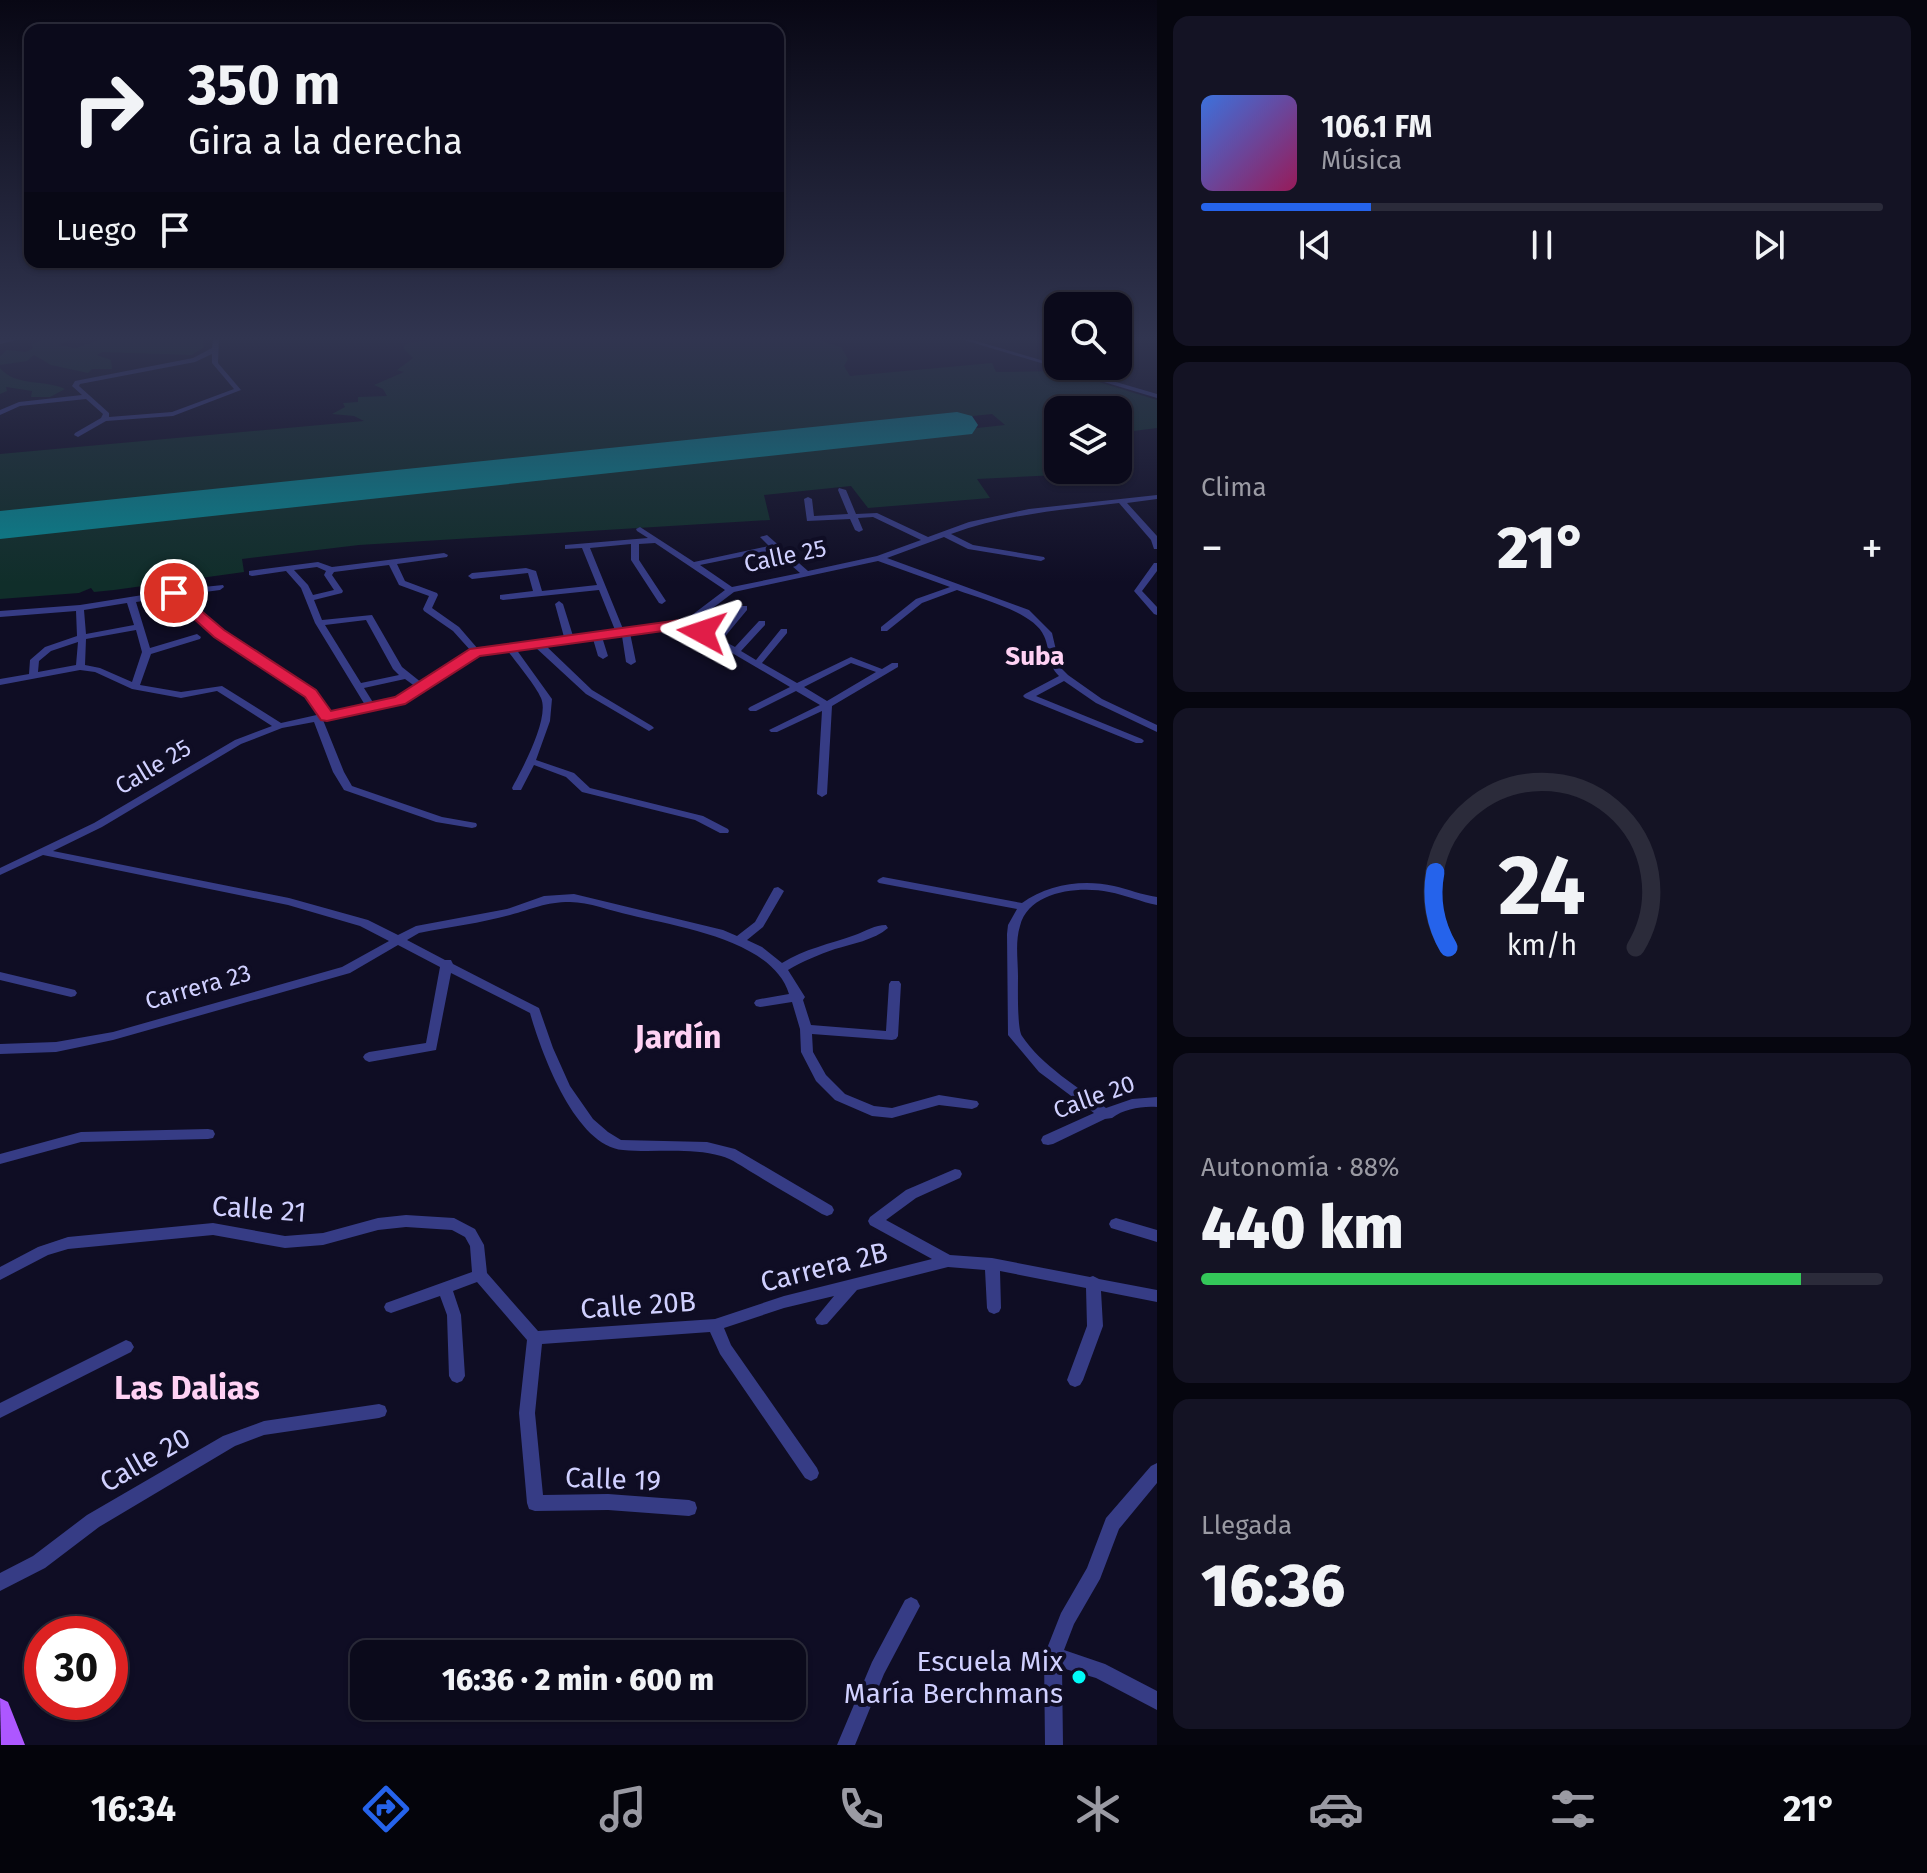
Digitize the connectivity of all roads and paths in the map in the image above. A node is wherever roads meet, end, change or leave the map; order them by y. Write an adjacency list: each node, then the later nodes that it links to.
1 (102, 420): 2 (street)
2 (78, 435)
3 (842, 490): 7 (street)
4 (1157, 497): 6 (street, Calle 25)
5 (808, 499): 7 (street)
6 (1123, 503): 10 (street, Calle 25); 18 (street)
7 (851, 516): 9 (street); 13 (street)
8 (640, 529): 12 (street)
9 (859, 530)
10 (944, 534): 13 (street, Calle 25); 21 (street)
11 (764, 537): 17 (street)
12 (656, 540): 14 (street); 23 (street)
13 (928, 540): 20 (street, Calle 25)
14 (635, 541): 15 (street); 39 (street)
15 (585, 546): 16 (street); 31 (street)
16 (568, 547)
17 (775, 547): 23 (street); 28 (street)
18 (1157, 547)
19 (444, 555): 22 (street)
20 (879, 558): 28 (street, Calle 25); 32 (street)
21 (1041, 559)
22 (392, 562): 26 (street); 61 (street)
23 (694, 564): 33 (street)
24 (1157, 565): 43 (street)
25 (288, 568): 26 (street); 27 (street); 37 (street)
26 (331, 570): 37 (street)
27 (252, 573)
28 (806, 574): 33 (street, Calle 25)
29 (472, 576): 35 (street)
30 (220, 587): 34 (street)
31 (602, 587): 35 (street); 51 (street)
32 (957, 587): 49 (street); 70 (street)
33 (731, 590): 46 (street, Calle 25)
34 (174, 593): 38 (street); 79 (street)
35 (538, 593): 36 (street)
36 (503, 597)
37 (309, 599): 45 (street)
38 (131, 601): 41 (street); 48 (street)
39 (662, 601)
40 (559, 604): 56 (street)
41 (80, 608): 44 (street); 54 (street)
42 (744, 608): 55 (street)
43 (1157, 612)
44 (0, 614)
45 (319, 623): 69 (street); 73 (street)
46 (687, 623): 51 (street, Calle 25); 55 (street)
47 (762, 623): 59 (street)
48 (136, 627): 54 (street); 60 (street)
49 (884, 629)
50 (784, 631): 64 (street)
51 (624, 634): 53 (street, Calle 25); 63 (street)
52 (197, 637): 60 (street)
53 (597, 637): 56 (street, Calle 25); 62 (street)
54 (80, 638): 66 (street); 68 (street)
55 (717, 640): 59 (street)
56 (570, 641): 57 (street, Calle 25)
57 (538, 644): 58 (street, Calle 25); 81 (street)
58 (510, 648): 61 (street, Calle 25); 85 (street)
59 (736, 651): 64 (street)
60 (147, 652): 72 (street)
61 (476, 652): 74 (street, Calle 25)
62 (603, 656)
63 (631, 662)
64 (757, 664): 75 (street)
65 (895, 665): 67 (street)
66 (80, 667): 68 (street); 72 (street)
67 (883, 672): 75 (street); 76 (street)
68 (33, 676): 71 (street)
69 (405, 676): 73 (street); 74 (street)
70 (1065, 677): 82 (street); 84 (street)
71 (0, 682)
72 (135, 687): 80 (street)
73 (358, 687): 77 (street)
74 (423, 688): 77 (street, Calle 25)
75 (799, 688): 76 (street); 78 (street)
76 (827, 705): 83 (street); 87 (street)
77 (371, 707): 79 (street, Calle 25)
78 (753, 709)
79 (322, 717): 80 (street, Calle 25); 88 (street)
80 (279, 726): 90 (street, Calle 25)
81 (649, 728)
82 (1157, 729)
83 (774, 730)
84 (1139, 741)
85 (531, 761): 86 (street); 89 (street)
86 (517, 788)
87 (822, 794)
88 (472, 825)
89 (724, 831)
90 (43, 851): 91 (street, Calle 25); 97 (street)
91 (0, 872)
92 (883, 881): 95 (street)
93 (778, 891): 98 (street)
94 (1157, 901): 95 (street)
95 (1024, 907): 111 (street)
96 (882, 928): 100 (street)
97 (399, 938): 98 (street, Carrera 23); 99 (street); 107 (street, Carrera 23)
98 (740, 940): 100 (street)
99 (447, 963): 108 (street); 116 (street)
100 (781, 969): 104 (street)
101 (0, 976): 103 (street)
102 (895, 984): 106 (street)
103 (71, 993)
104 (799, 997): 105 (street); 106 (street)
105 (760, 1003)
106 (806, 1029): 110 (street)
107 (0, 1049)
108 (369, 1057)
109 (1157, 1102): 111 (street, Calle 20)
110 (972, 1104)
111 (1107, 1115): 113 (street, Calle 20)
112 (208, 1134): 114 (street)
113 (1048, 1140)
114 (0, 1159)
115 (955, 1174): 119 (street)
116 (827, 1210)
117 (1116, 1224): 118 (street)
118 (1157, 1236)
119 (948, 1261): 120 (street); 124 (street, Carrera 2B)
120 (992, 1264): 123 (street); 128 (street)
121 (0, 1274): 122 (street, Calle 21)
122 (480, 1275): 125 (street); 131 (street)
123 (1093, 1282): 126 (street); 134 (street)
124 (851, 1287): 129 (street); 130 (street, Carrera 2B)
125 (444, 1288): 127 (street); 133 (street)
126 (1157, 1296)
127 (391, 1307)
128 (994, 1308)
129 (822, 1319)
130 (715, 1325): 131 (street, Calle 20B); 138 (street, Calle 20B)
131 (535, 1338): 139 (street, Calle 19)
132 (126, 1347): 135 (street)
133 (457, 1376)
134 (1075, 1380)
135 (0, 1411)
136 (379, 1411): 140 (street, Calle 20)
137 (1157, 1471): 142 (street)
138 (811, 1473)
139 (689, 1508)
140 (0, 1582)
141 (911, 1606): 146 (street)
142 (1053, 1656): 143 (street); 147 (street)
143 (1157, 1701)
144 (0, 1710): 145 (main road)
145 (13, 1745)
146 (846, 1745)
147 (1054, 1745)

